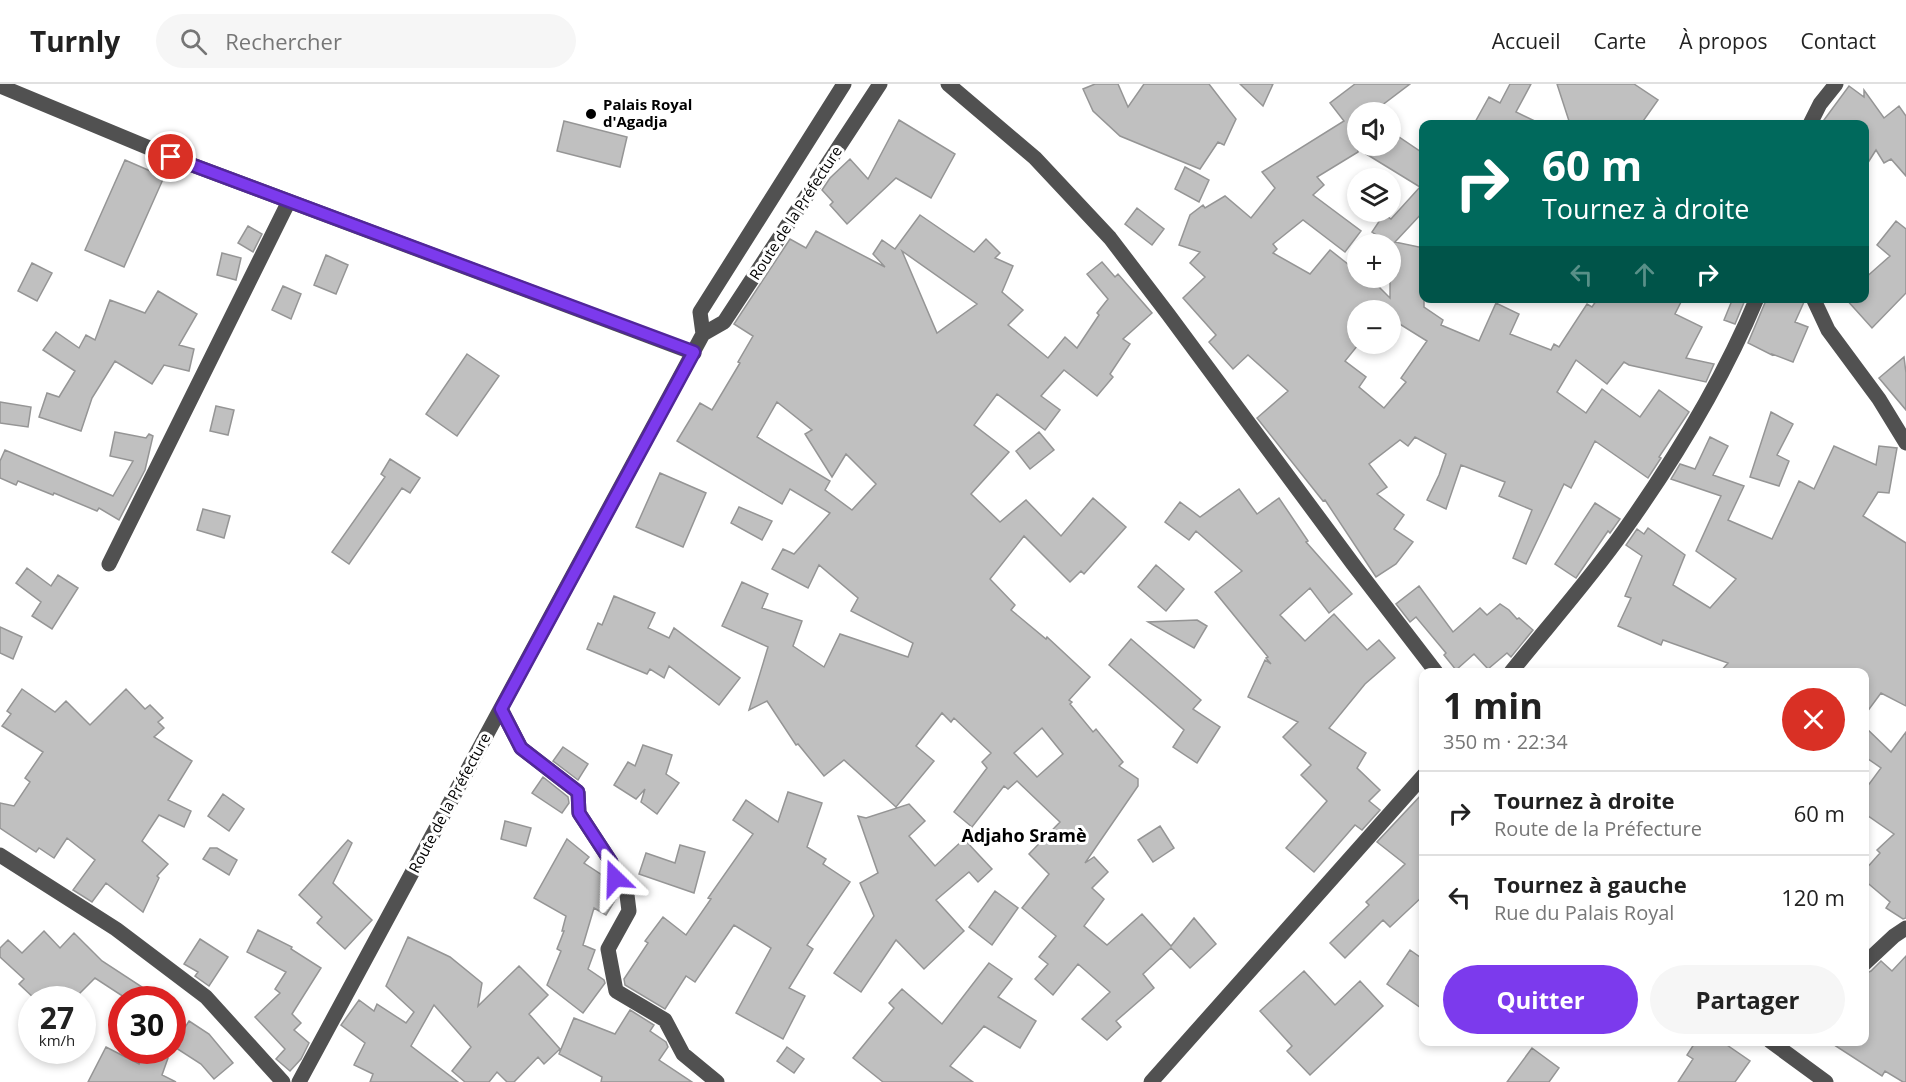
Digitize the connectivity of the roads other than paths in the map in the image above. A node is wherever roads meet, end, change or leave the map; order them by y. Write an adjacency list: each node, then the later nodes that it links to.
1 (844, 84): 10 (street, Route de la Préfecture)
2 (880, 84): 10 (street, Route de la Préfecture)
3 (948, 84): 14 (street)
4 (1836, 84): 6 (street)
5 (0, 86): 7 (street)
6 (1812, 120)
7 (289, 201): 11 (street); 13 (street)
8 (1755, 303): 15 (street)
9 (1815, 303): 12 (street)
10 (703, 334): 11 (street, Route de la Préfecture)
11 (694, 352): 16 (street, Route de la Préfecture)
12 (1906, 443)
13 (109, 564)
14 (1433, 668)
15 (1514, 668)
16 (501, 709): 23 (street, Route de la Préfecture); 24 (street)
17 (1419, 781): 25 (street)
18 (0, 855): 22 (street)
19 (1906, 928): 20 (street)
20 (1869, 959)
21 (1777, 1046): 26 (street)
22 (283, 1082)
23 (299, 1082)
24 (717, 1082)
25 (1151, 1082)
26 (1826, 1082)

